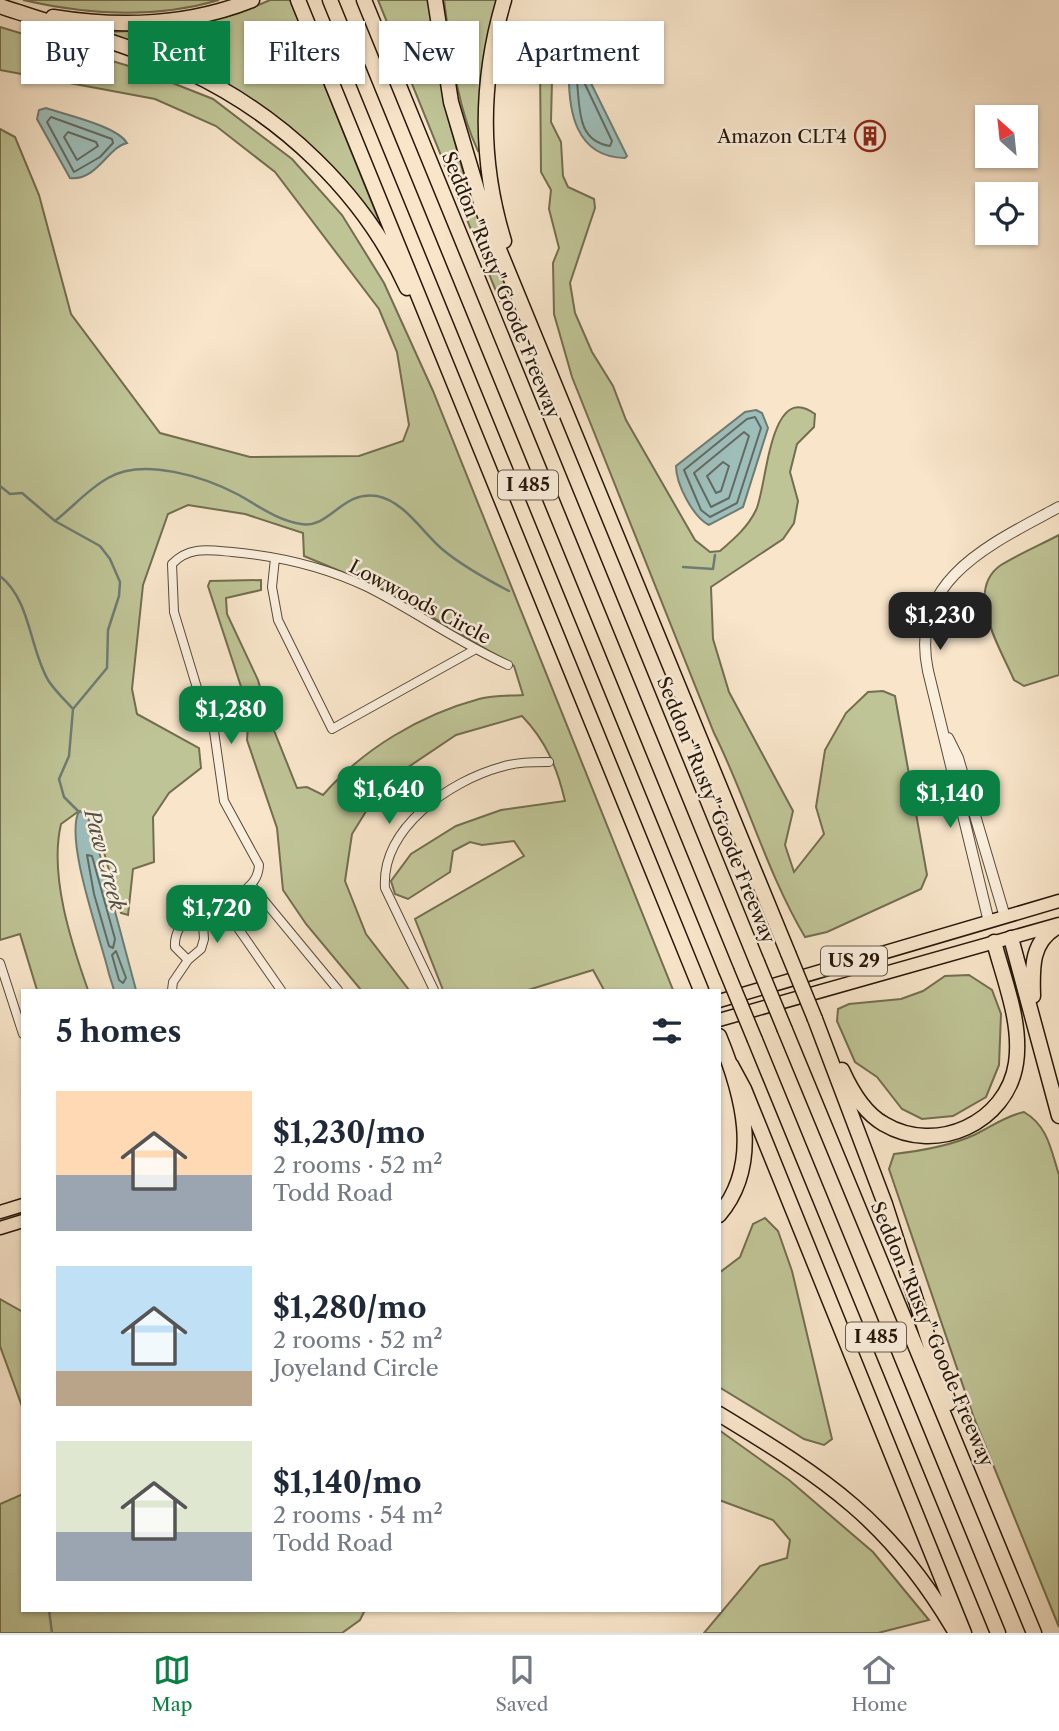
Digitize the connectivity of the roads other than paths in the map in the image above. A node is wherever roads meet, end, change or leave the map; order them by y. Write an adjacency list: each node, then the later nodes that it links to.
1 (252, 0): 7 (highway)
2 (298, 0): 9 (highway)
3 (330, 0): 49 (highway, I 485, bridge)
4 (364, 0): 46 (highway, Seddon "Rusty" Goode Freeway / I 485, bridge)
5 (435, 0): 8 (highway)
6 (504, 0): 8 (highway)
7 (0, 6): 9 (highway)
8 (513, 286): 35 (highway, bridge)
9 (437, 346): 27 (highway)
10 (1059, 507): 14 (street)
11 (275, 558): 12 (street, Lowwoods Circle); 12 (street); 16 (street, Lowwoods Circle)
12 (476, 649): 13 (street, Lowwoods Circle)
13 (508, 665)
14 (945, 731): 20 (street); 21 (street)
15 (549, 762): 31 (street)
16 (252, 887): 18 (street); 30 (street)
17 (1059, 901): 20 (main road, US 29)
18 (231, 905): 19 (street); 29 (street)
19 (202, 909): 25 (street); 25 (street)
20 (1005, 917): 21 (main road, US 29); 23 (main road)
21 (989, 922): 24 (main road); 32 (main road, US 29)
22 (1059, 925): 23 (main road, US 29); 33 (highway)
23 (1011, 938): 24 (main road, US 29); 33 (highway)
24 (994, 942): 34 (main road, US 29); 35 (highway)
25 (188, 960): 28 (street)
26 (0, 963): 36 (street)
27 (698, 984)
28 (172, 989)
29 (280, 989)
30 (337, 989)
31 (434, 989)
32 (721, 1000)
33 (1034, 1018): 39 (highway)
34 (721, 1019)
35 (815, 1019): 46 (highway)
36 (21, 1028)
37 (721, 1041): 38 (highway)
38 (731, 1065): 42 (highway); 48 (highway)
39 (1059, 1116)
40 (21, 1207): 41 (main road)
41 (0, 1212)
42 (721, 1212)
43 (21, 1222): 44 (main road)
44 (0, 1228)
45 (721, 1415): 47 (highway)
46 (975, 1488): 50 (highway, Seddon "Rusty" Goode Freeway / I 485)
47 (956, 1633)
48 (964, 1633)
49 (998, 1633)
50 (1034, 1633)

